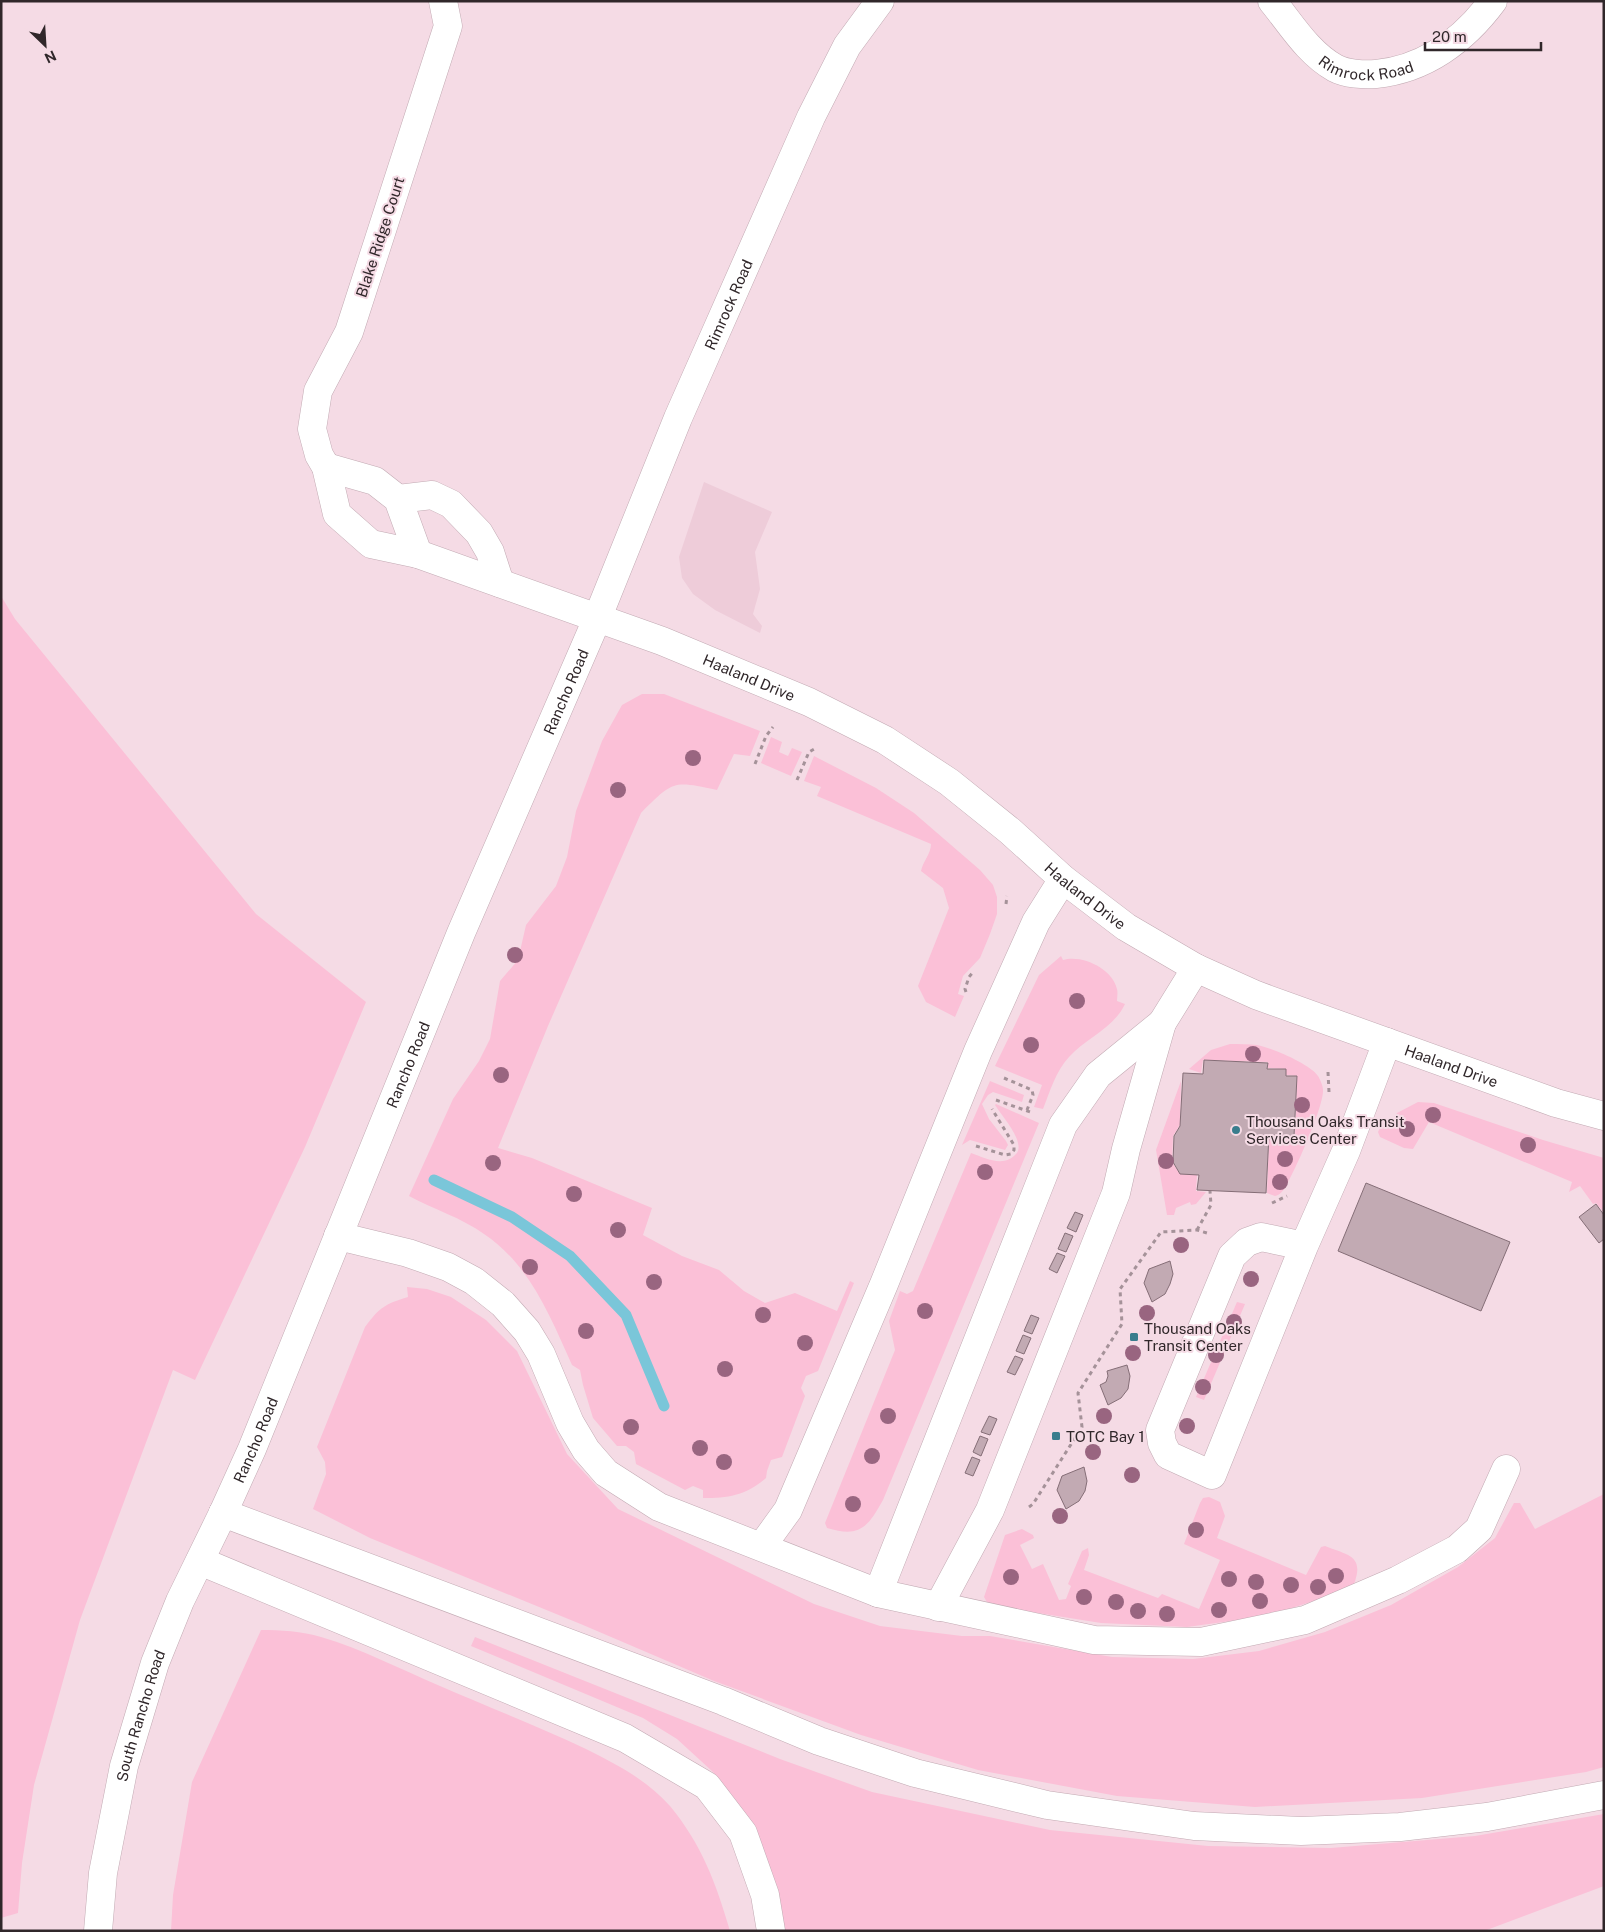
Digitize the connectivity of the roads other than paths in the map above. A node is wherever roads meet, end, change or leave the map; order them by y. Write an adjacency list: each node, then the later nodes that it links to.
1 (443, 1): 5 (main road, Blake Ridge Court)
2 (880, 1): 9 (main road, Rimrock Road)
3 (1272, 1): 4 (main road, Rimrock Road)
4 (1493, 1)
5 (326, 467): 6 (main road); 7 (main road, Blake Ridge Court)
6 (398, 499): 7 (main road); 8 (main road)
7 (418, 554): 8 (main road, Blake Ridge Court)
8 (500, 583): 9 (main road, Blake Ridge Court)
9 (598, 618): 10 (main road, Haaland Drive); 15 (main road, Rancho Road)
10 (1063, 879): 11 (main road, Haaland Drive); 19 (main road)
11 (1196, 968): 12 (main road); 13 (main road, Haaland Drive)
12 (1162, 1023): 21 (main road); 22 (main road)
13 (1387, 1042): 14 (main road, Haaland Drive); 16 (main road)
14 (1604, 1116)
15 (338, 1236): 18 (main road, Rancho Road); 19 (main road)
16 (1304, 1246): 16 (main road)
17 (1506, 1469): 22 (main road)
18 (223, 1513): 20 (main road, South Rancho Road); 23 (main road)
19 (762, 1546): 21 (main road)
20 (200, 1561): 24 (main road, South Rancho Road); 25 (main road)
21 (878, 1592): 22 (main road)
22 (938, 1607)
23 (1604, 1795)
24 (98, 1931)
25 (771, 1931)

